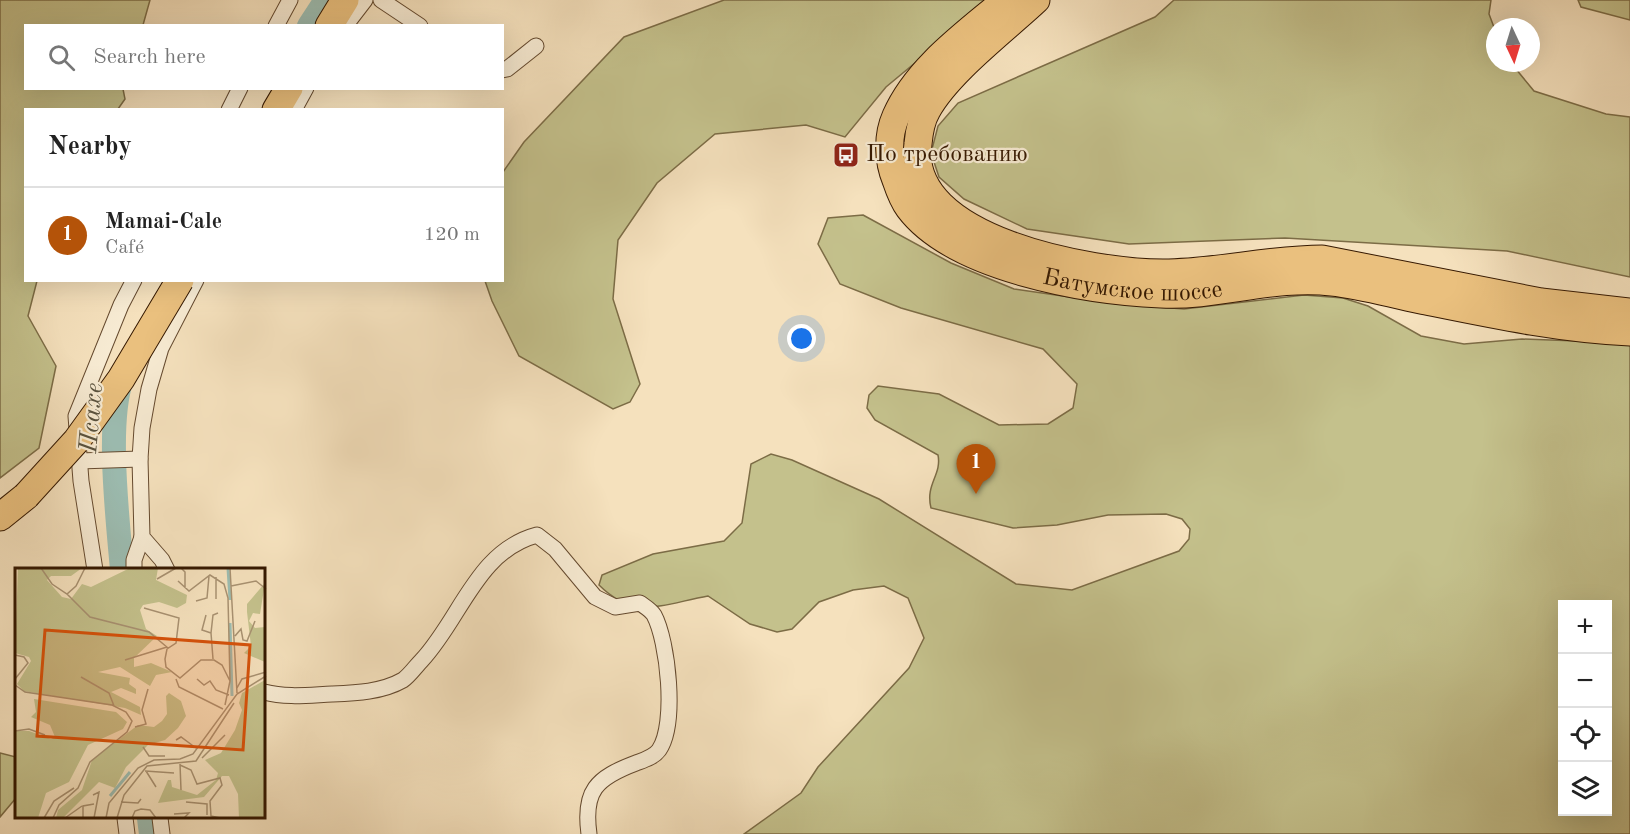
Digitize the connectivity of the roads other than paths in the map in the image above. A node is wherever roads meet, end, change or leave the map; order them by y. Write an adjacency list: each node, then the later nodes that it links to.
1 (290, 0): 7 (street)
2 (345, 0): 8 (highway)
3 (365, 0): 9 (street)
4 (381, 0): 10 (street)
5 (1006, 0): 23 (highway, Батумское шоссе)
6 (1036, 0): 22 (highway, Батумское шоссе)
7 (277, 24)
8 (330, 24)
9 (347, 24)
10 (417, 24)
11 (536, 46): 12 (street)
12 (504, 70)
13 (239, 90): 16 (street)
14 (288, 90): 17 (highway)
15 (305, 90): 18 (street)
16 (230, 108)
17 (277, 108)
18 (295, 108)
19 (133, 282): 25 (street)
20 (179, 282): 26 (highway, bridge)
21 (195, 282): 24 (street)
22 (1630, 312)
23 (1630, 332)
24 (140, 459): 25 (street); 27 (street)
25 (79, 461): 28 (street)
26 (0, 517)
27 (142, 537): 29 (street); 30 (street)
28 (95, 568)
29 (134, 568)
30 (166, 568)
31 (266, 692): 36 (street)
32 (126, 819): 34 (street)
33 (160, 819): 35 (street)
34 (127, 834)
35 (162, 834)
36 (589, 834)

